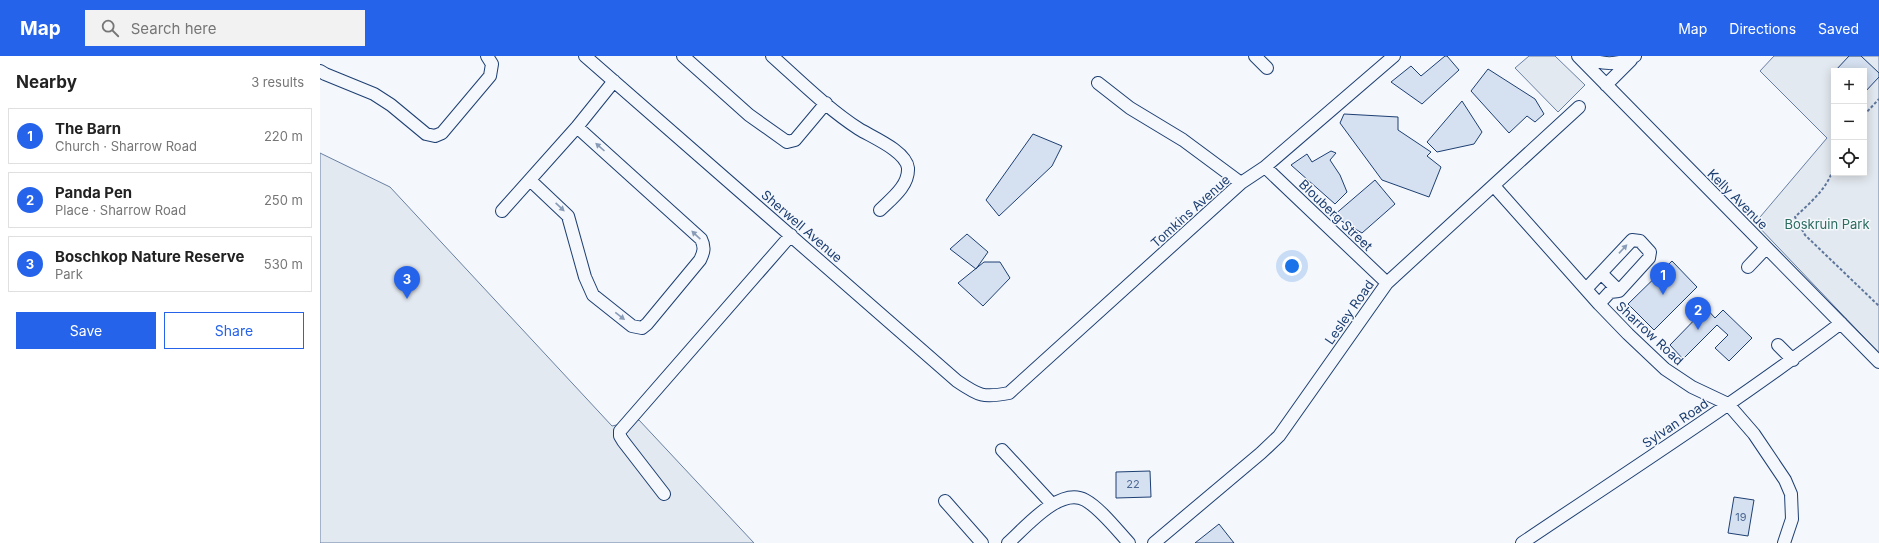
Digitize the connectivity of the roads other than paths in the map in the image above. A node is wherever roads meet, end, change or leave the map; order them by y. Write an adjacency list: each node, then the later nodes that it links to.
1 (487, 56): 11 (street)
2 (585, 56): 12 (street, Sherwell Avenue)
3 (683, 56): 15 (street)
4 (772, 56): 15 (street)
5 (1255, 56): 10 (street)
6 (1394, 56): 18 (street, Tomkins Avenue)
7 (1578, 56): 14 (street, Kelly Avenue)
8 (1583, 56): 9 (street)
9 (1635, 56): 14 (street)
10 (1267, 68)
11 (320, 70)
12 (614, 82): 17 (street); 24 (street, Sherwell Avenue)
13 (1098, 83): 20 (street)
14 (1606, 85): 25 (street, Kelly Avenue)
15 (826, 103): 22 (street)
16 (1579, 107): 21 (street, Lesley Road)
17 (577, 127): 19 (street); 19 (street, one-way to 17)
18 (1265, 167): 20 (street, Tomkins Avenue); 28 (street, Blouberg Street)
19 (531, 180): 23 (street)
20 (1241, 183): 36 (street, Tomkins Avenue)
21 (1494, 186): 28 (street, Lesley Road); 29 (street, Sharrow Road)
22 (880, 210)
23 (502, 211)
24 (791, 234): 36 (street, Sherwell Avenue); 39 (street)
25 (1766, 248): 26 (street); 32 (street, Kelly Avenue)
26 (1748, 267)
27 (1599, 275): 29 (street); 30 (street); 30 (street, one-way to 30)
28 (1387, 284): 45 (street, Lesley Road)
29 (1586, 289): 31 (street, Sharrow Road)
30 (1619, 291): 31 (street)
31 (1599, 304): 37 (street, Sharrow Road)
32 (1840, 323): 34 (street, Sylvan Road); 35 (street, Kelly Avenue)
33 (1778, 345): 34 (street)
34 (1792, 360): 37 (street, Sylvan Road)
35 (1879, 362)
36 (1009, 393)
37 (1728, 404): 46 (street, Sylvan Road); 47 (street, Sharrow Road)
38 (1002, 450): 41 (street)
39 (664, 494)
40 (945, 501): 42 (street)
41 (1052, 504): 43 (street); 44 (street)
42 (982, 543)
43 (1008, 543)
44 (1129, 543)
45 (1154, 543)
46 (1522, 543)
47 (1784, 543)

